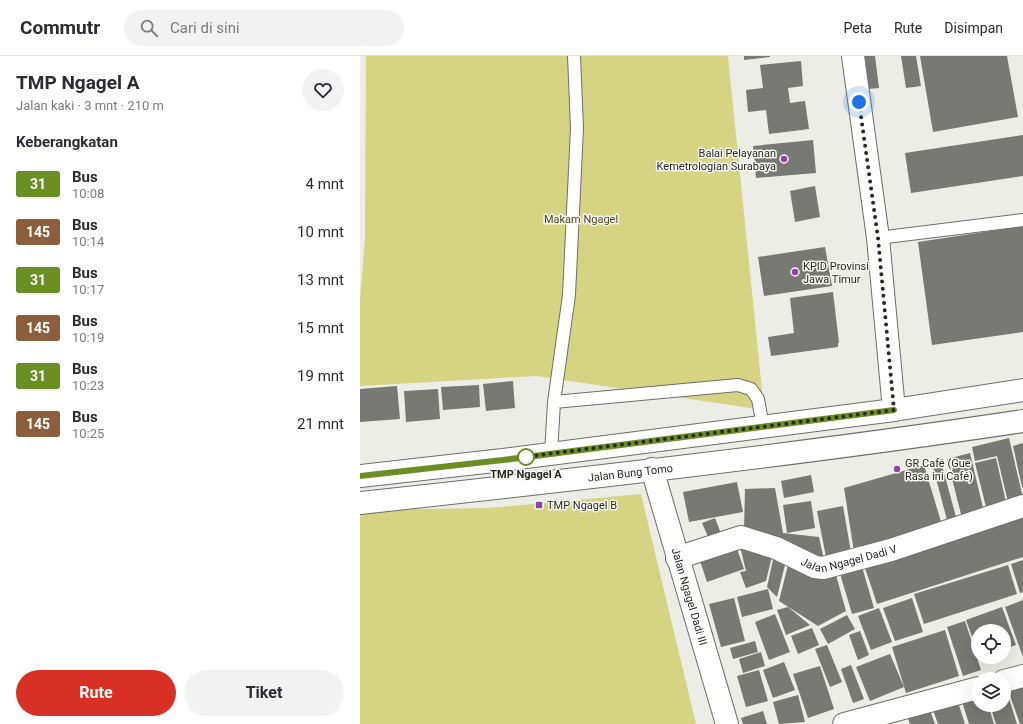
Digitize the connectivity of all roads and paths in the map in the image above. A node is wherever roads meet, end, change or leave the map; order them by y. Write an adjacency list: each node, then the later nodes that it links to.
1 (574, 56): 6 (lane)
2 (853, 56): 4 (main road)
3 (1023, 220): 4 (lane)
4 (878, 238): 7 (main road)
5 (1023, 390): 7 (main road)
6 (554, 402): 9 (lane); 10 (lane)
7 (894, 410): 9 (main road)
8 (1023, 421): 11 (main road, Jalan Bung Tomo)
9 (763, 426): 10 (main road)
10 (551, 454): 12 (main road)
11 (652, 469): 13 (main road, Jalan Bung Tomo); 15 (main road, Jalan Ngagel Dadi III)
12 (360, 476)
13 (360, 502)
14 (1023, 506): 15 (main road, Jalan Ngagel Dadi V)
15 (677, 558): 19 (main road, Jalan Ngagel Dadi III)
16 (1023, 676): 17 (main road)
17 (1011, 679)
18 (971, 690): 20 (main road)
19 (727, 724)
20 (844, 724)

